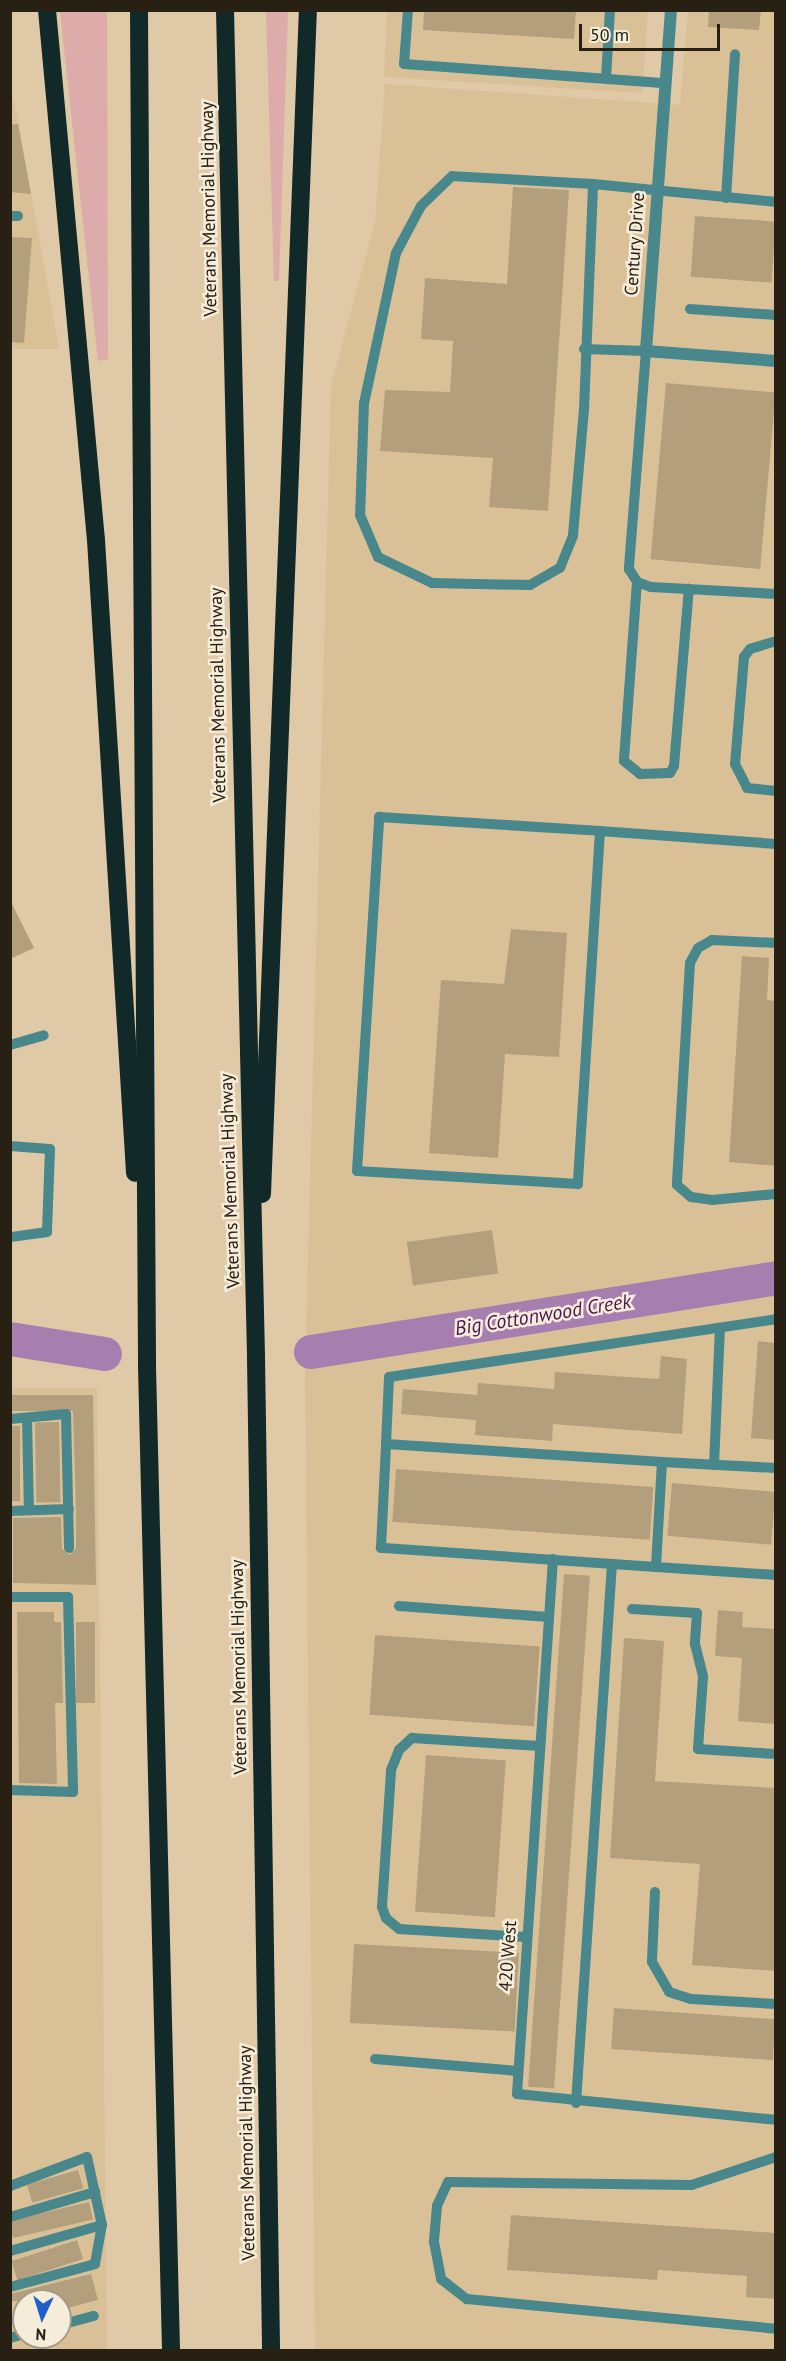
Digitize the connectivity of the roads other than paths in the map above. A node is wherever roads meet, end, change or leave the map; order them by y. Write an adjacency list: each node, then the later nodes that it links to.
1 (47, 10): 36 (highway)
2 (139, 10): 36 (highway)
3 (225, 10): 35 (highway, Veterans Memorial Highway)
4 (308, 10): 35 (highway)
5 (408, 10): 9 (lane)
6 (610, 10): 9 (lane)
7 (670, 10): 10 (street, Century Drive)
8 (735, 54): 13 (lane)
9 (606, 79): 10 (lane)
10 (665, 83): 12 (street, Century Drive)
11 (592, 184): 12 (lane); 17 (lane); 17 (lane)
12 (657, 192): 13 (lane); 18 (street, Century Drive)
13 (726, 198): 14 (lane)
14 (776, 202)
15 (690, 309): 16 (lane)
16 (776, 315)
17 (584, 349): 18 (lane)
18 (646, 351): 19 (street); 20 (lane)
19 (776, 361)
20 (637, 582): 21 (lane); 21 (lane)
21 (689, 590): 22 (lane)
22 (776, 594)
23 (776, 641): 24 (lane)
24 (776, 791)
25 (600, 831): 25 (lane); 26 (lane)
26 (776, 844)
27 (776, 943): 31 (lane)
28 (44, 1035): 29 (lane)
29 (10, 1045)
30 (10, 1146): 32 (lane)
31 (776, 1194)
32 (10, 1237)
33 (776, 1319): 34 (lane)
34 (720, 1328): 39 (lane); 41 (lane)
35 (256, 1358): 76 (highway, Veterans Memorial Highway)
36 (147, 1367): 75 (highway)
37 (27, 1418): 38 (lane); 43 (lane); 45 (lane)
38 (10, 1419)
39 (386, 1444): 40 (lane); 47 (lane)
40 (662, 1462): 41 (lane); 49 (lane)
41 (714, 1465): 42 (lane)
42 (776, 1468)
43 (69, 1509): 45 (lane); 46 (lane)
44 (10, 1510): 45 (lane)
45 (29, 1510)
46 (69, 1548)
47 (553, 1559): 48 (lane); 54 (lane, 420 West)
48 (612, 1564): 49 (lane); 63 (lane)
49 (656, 1567): 50 (lane)
50 (776, 1575)
51 (10, 1597): 57 (lane)
52 (399, 1606): 54 (lane)
53 (632, 1609): 56 (lane)
54 (549, 1617): 55 (lane, 420 West)
55 (540, 1746): 59 (lane, 420 West); 59 (lane)
56 (776, 1754)
57 (10, 1790)
58 (655, 1892): 60 (lane)
59 (526, 1937): 62 (lane, 420 West)
60 (776, 2004)
61 (375, 2059): 62 (lane)
62 (517, 2071): 63 (lane, 420 West)
63 (576, 2103): 64 (lane, 420 West)
64 (776, 2120)
65 (776, 2157): 74 (lane)
66 (10, 2186): 67 (lane)
67 (95, 2192): 68 (lane); 69 (lane)
68 (10, 2217)
69 (102, 2225): 70 (lane); 71 (lane)
70 (10, 2251)
71 (10, 2287)
72 (94, 2316): 73 (lane)
73 (72, 2322)
74 (776, 2329)
75 (171, 2350)
76 (271, 2350)

